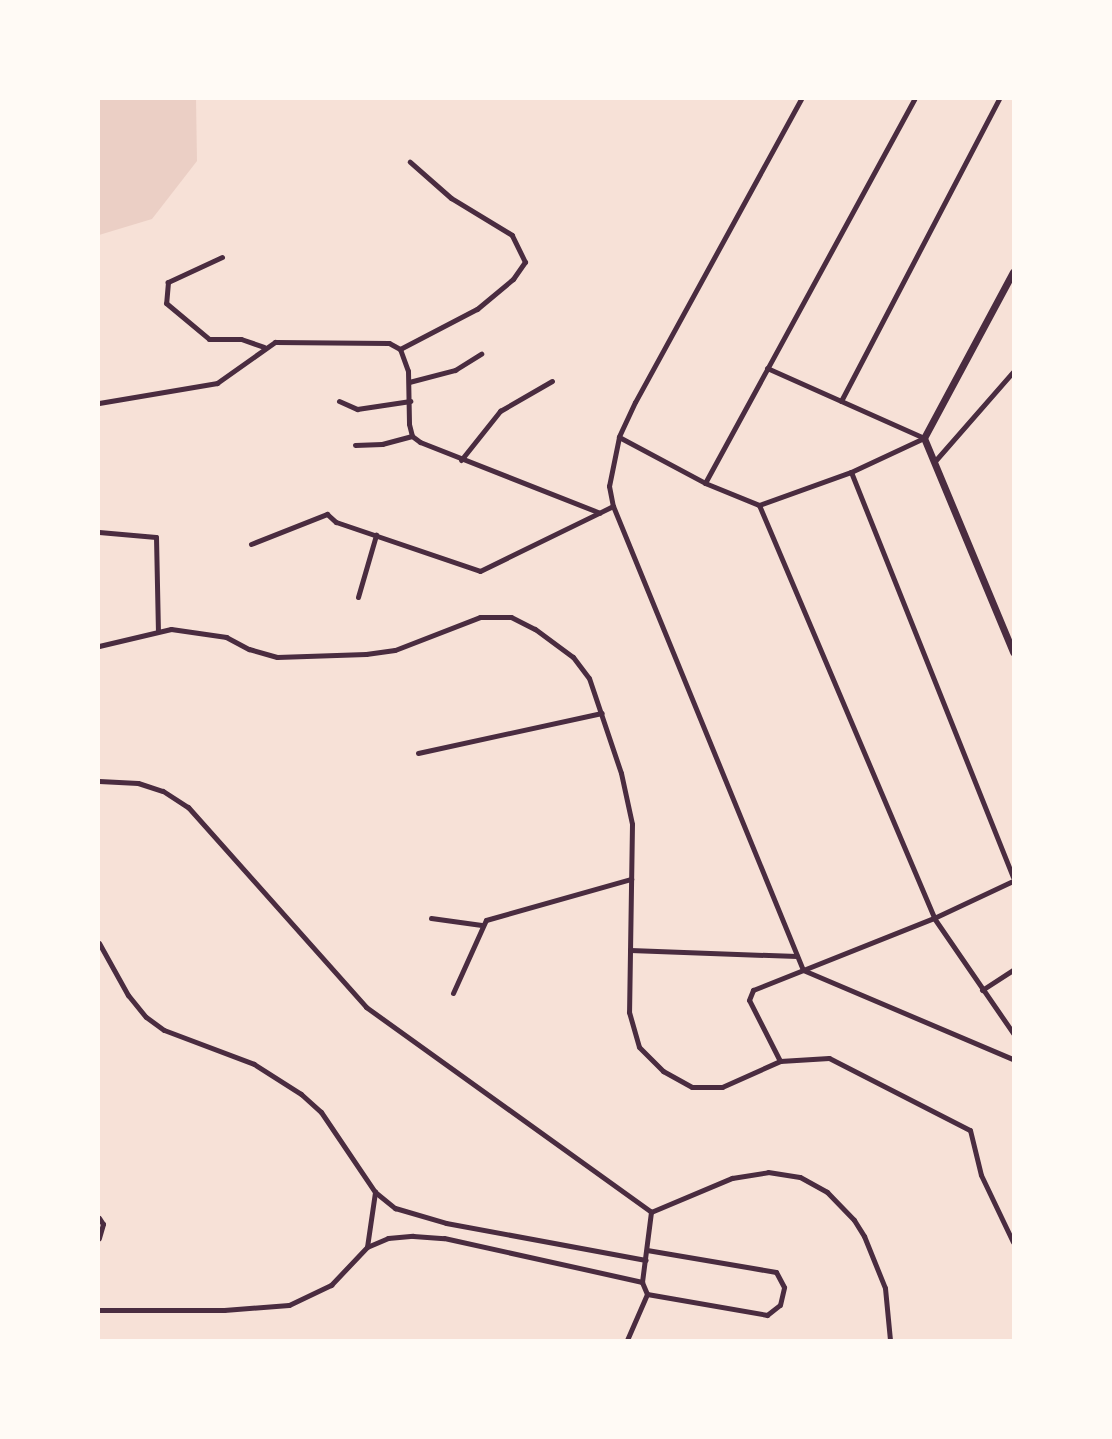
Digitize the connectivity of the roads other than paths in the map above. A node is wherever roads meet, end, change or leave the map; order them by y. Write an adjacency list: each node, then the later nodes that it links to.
1 (801, 99): 19 (street)
2 (914, 99): 10 (street)
3 (999, 99): 16 (street)
4 (410, 162): 8 (street)
5 (222, 257): 7 (street)
6 (1013, 273): 20 (street)
7 (264, 347): 8 (street); 17 (street)
8 (400, 349): 13 (street)
9 (482, 354): 13 (street)
10 (767, 368): 16 (street); 25 (street)
11 (1013, 372): 23 (street)
12 (552, 381): 22 (street)
13 (409, 382): 15 (street)
14 (339, 401): 15 (street)
15 (410, 401): 18 (street)
16 (841, 401): 20 (street)
17 (99, 403)
18 (412, 436): 21 (street); 22 (street)
19 (619, 437): 25 (street); 27 (street)
20 (924, 438): 23 (street); 24 (street)
21 (355, 445)
22 (461, 460): 28 (street)
23 (935, 460): 35 (street)
24 (851, 472): 26 (street); 40 (street)
25 (705, 483): 26 (street)
26 (759, 505): 42 (street)
27 (613, 506): 28 (street); 46 (street)
28 (600, 513): 30 (street)
29 (99, 532): 33 (street)
30 (376, 536): 31 (street); 32 (street)
31 (251, 544)
32 (358, 597)
33 (158, 630): 34 (street); 36 (street)
34 (99, 646)
35 (1013, 651)
36 (602, 713): 37 (street); 39 (street)
37 (418, 753)
38 (99, 781): 55 (street)
39 (631, 879): 43 (street); 45 (street)
40 (1013, 879): 42 (street)
41 (431, 918): 43 (street)
42 (934, 918): 47 (street); 49 (street)
43 (482, 926): 50 (street)
44 (99, 943): 54 (street)
45 (630, 950): 46 (street); 53 (street)
46 (797, 956): 47 (street)
47 (802, 970): 52 (street); 53 (street)
48 (1013, 970): 49 (street)
49 (982, 990): 51 (street)
50 (453, 993)
51 (1013, 1034)
52 (1013, 1059)
53 (780, 1061): 58 (street)
54 (375, 1192): 59 (street); 61 (street)
55 (651, 1212): 60 (street); 66 (street)
56 (99, 1218): 57 (street)
57 (99, 1239)
58 (1013, 1242)
59 (367, 1247): 62 (street); 64 (street)
60 (647, 1250): 61 (street); 63 (street)
61 (646, 1260): 62 (street)
62 (642, 1282): 63 (street)
63 (647, 1294): 65 (street)
64 (99, 1310)
65 (627, 1340)
66 (890, 1340)

